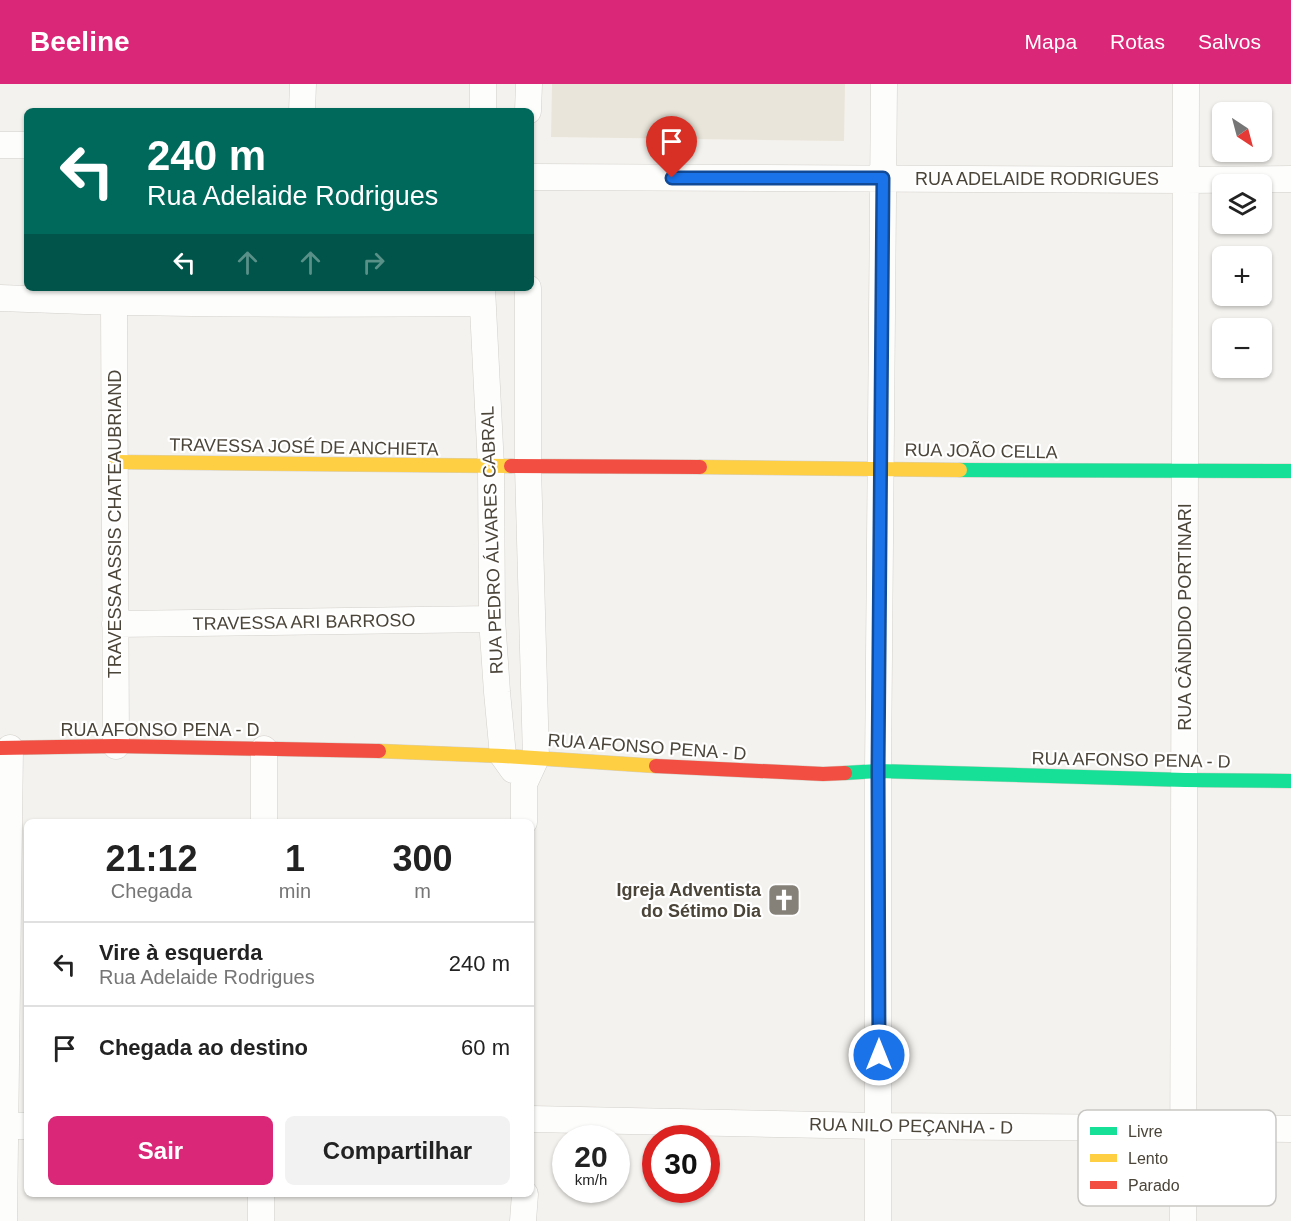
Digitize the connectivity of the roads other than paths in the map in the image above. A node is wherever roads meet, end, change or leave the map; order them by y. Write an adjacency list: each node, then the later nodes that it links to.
1 (303, 84): 6 (street)
2 (483, 84): 7 (street)
3 (529, 84): 8 (street)
4 (884, 84): 12 (street)
5 (1186, 84): 14 (street, RUA CÂNDIDO PORTINARI)
6 (302, 108)
7 (483, 108)
8 (528, 108)
9 (0, 145): 10 (street)
10 (24, 145)
11 (534, 177): 12 (street, RUA ADELAIDE RODRIGUES)
12 (883, 178): 14 (street, RUA ADELAIDE RODRIGUES); 23 (street)
13 (1291, 179): 14 (street, RUA ADELAIDE RODRIGUES)
14 (1186, 180): 25 (street, RUA CÂNDIDO PORTINARI)
15 (528, 291): 22 (street, RUA PEDRO ÁLVARES CABRAL)
16 (300, 296): 17 (street); 19 (street)
17 (482, 296): 21 (street, RUA PEDRO ÁLVARES CABRAL)
18 (0, 298): 19 (street)
19 (114, 303): 20 (street, TRAVESSA ASSIS CHATEAUBRIAND)
20 (116, 462): 21 (street, TRAVESSA JOSÉ DE ANCHIETA); 27 (street, TRAVESSA ASSIS CHATEAUBRIAND)
21 (491, 467): 22 (street, RUA JOÃO CELLA); 26 (street, RUA PEDRO ÁLVARES CABRAL)
22 (528, 467): 23 (street, RUA JOÃO CELLA); 32 (street, RUA PEDRO ÁLVARES CABRAL)
23 (882, 468): 25 (street, RUA JOÃO CELLA); 33 (street)
24 (1291, 471): 25 (street, RUA JOÃO CELLA)
25 (1185, 472): 34 (street, RUA CÂNDIDO PORTINARI)
26 (492, 619): 27 (street, TRAVESSA ARI BARROSO); 31 (street, RUA PEDRO ÁLVARES CABRAL)
27 (115, 624): 28 (street, TRAVESSA ASSIS CHATEAUBRIAND)
28 (116, 746): 29 (street, RUA AFONSO PENA - D); 30 (street, RUA AFONSO PENA - D)
29 (5, 748): 41 (street)
30 (264, 749): 31 (street, RUA AFONSO PENA - D); 37 (street)
31 (503, 756): 32 (street, RUA AFONSO PENA - D); 36 (street)
32 (536, 758): 33 (street, RUA AFONSO PENA - D); 36 (street, RUA PEDRO ÁLVARES CABRAL)
33 (878, 771): 34 (street, RUA AFONSO PENA - D); 42 (street)
34 (1185, 780): 35 (street, RUA AFONSO PENA - D); 39 (street, RUA CÂNDIDO PORTINARI)
35 (1291, 781)
36 (524, 784): 38 (street, RUA PEDRO ÁLVARES CABRAL)
37 (264, 819)
38 (524, 819)
39 (1183, 1110)
40 (534, 1119): 42 (street, RUA NILO PEÇANHA - D)
41 (11, 1126): 46 (street)
42 (879, 1126): 43 (street, RUA NILO PEÇANHA - D); 49 (street)
43 (1078, 1128)
44 (261, 1197): 47 (street)
45 (525, 1197): 48 (street)
46 (4, 1221)
47 (261, 1221)
48 (524, 1221)
49 (878, 1221)

